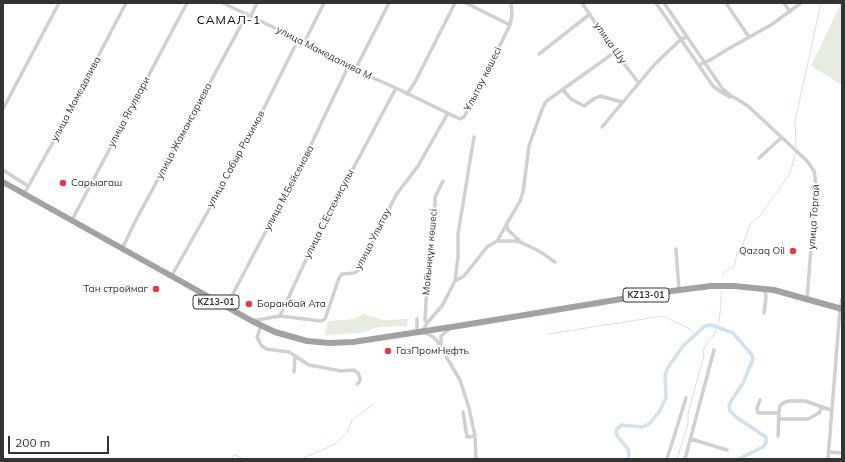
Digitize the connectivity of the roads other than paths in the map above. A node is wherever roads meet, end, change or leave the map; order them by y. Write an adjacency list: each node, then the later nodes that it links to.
1 (59, 3): 38 (street)
2 (126, 3): 47 (street, улица Мамедалива)
3 (187, 3): 49 (street, улица Ягулвари)
4 (223, 3): 19 (street, улица Мамедалива М)
5 (258, 3): 19 (street, улица Жамансариева)
6 (324, 3): 25 (street)
7 (389, 3): 31 (street)
8 (455, 3): 35 (street)
9 (466, 3): 20 (street)
10 (511, 3): 20 (street)
11 (582, 3): 18 (street, улица Шу)
12 (656, 3): 24 (street, улица Торгай)
13 (664, 3): 21 (street, улица Торгай)
14 (726, 3): 22 (street)
15 (784, 3): 17 (street)
16 (801, 3): 17 (street)
17 (790, 12): 22 (street)
18 (590, 14): 26 (street, улица Шу); 27 (street)
19 (249, 15): 23 (street, улица Мамедалива М); 53 (street, улица Жамансариева)
20 (510, 25): 39 (street, Ұлытау көшесі)
21 (687, 36): 24 (street); 28 (street, улица Торгай)
22 (749, 37): 28 (street)
23 (298, 40): 25 (street, улица Мамедалива М); 56 (street, улица Сабыр Рахимов)
24 (681, 40): 29 (street, улица Торгай); 32 (street)
25 (304, 43): 30 (street, улица Мамедалива М)
26 (615, 52): 32 (street, улица Шу); 34 (street, Мойынқұм көшесі)
27 (539, 54)
28 (705, 62): 29 (street); 36 (street, улица Торгай)
29 (699, 65): 36 (street, улица Торгай)
30 (348, 67): 31 (street, улица Мамедалива М); 62 (street, улица М.Бейсенова)
31 (355, 70): 33 (street, улица Мамедалива М)
32 (638, 82): 37 (street)
33 (396, 88): 35 (street, улица Мамедалива М); 65 (street, улица С.Естемисулы)
34 (563, 90): 37 (street); 50 (street, Мойынқұм көшесі)
35 (407, 94): 39 (street, улица Мамедалива М)
36 (734, 98): 42 (street, улица Торгай)
37 (622, 102): 40 (street)
38 (3, 109)
39 (448, 114): 65 (street, улица Улытау)
40 (602, 127)
41 (474, 137): 57 (street)
42 (781, 138): 43 (street); 60 (street, улица Торгай)
43 (759, 158)
44 (3, 170): 47 (street)
45 (443, 181): 68 (street, Мойынқұм көшесі)
46 (3, 182): 48 (highway, KZ13-01)
47 (28, 186): 48 (street, улица Мамедалива)
48 (24, 194): 49 (highway, KZ13-01)
49 (72, 220): 53 (highway, KZ13-01)
50 (506, 225): 51 (street, Мойынқұм көшесі); 52 (street)
51 (497, 241): 52 (street); 57 (street, Мойынқұм көшесі)
52 (522, 243): 55 (street)
53 (122, 249): 56 (highway, KZ13-01)
54 (676, 249): 59 (street)
55 (554, 262)
56 (171, 277): 62 (highway, KZ13-01)
57 (455, 281): 68 (street, Мойынқұм көшесі)
58 (765, 288): 59 (highway, KZ13-01); 60 (highway, KZ13-01); 64 (street)
59 (679, 290): 70 (highway, KZ13-01)
60 (807, 299): 63 (highway, KZ13-01)
61 (842, 299): 63 (street)
62 (226, 308): 67 (highway, KZ13-01)
63 (841, 309): 80 (street)
64 (764, 314)
65 (280, 316): 67 (street)
66 (417, 319): 71 (street)
67 (252, 321): 69 (highway, KZ13-01)
68 (427, 324): 71 (street, Мойынқұм көшесі)
69 (260, 326): 71 (highway, KZ13-01); 74 (street)
70 (451, 327): 71 (highway, KZ13-01); 72 (street)
71 (420, 332): 72 (street)
72 (441, 348): 84 (street)
73 (714, 350): 86 (street)
74 (295, 356): 75 (street); 76 (street)
75 (294, 372)
76 (357, 384)
77 (686, 398): 91 (street)
78 (760, 400): 82 (street)
79 (822, 407): 80 (street); 82 (street); 83 (street)
80 (832, 410): 88 (street)
81 (463, 412): 84 (street)
82 (779, 413): 83 (street)
83 (779, 419): 85 (street)
84 (475, 436): 90 (street)
85 (778, 436)
86 (691, 439): 87 (street); 92 (street)
87 (727, 450)
88 (828, 452): 89 (street); 93 (street)
89 (842, 453)
90 (476, 459)
91 (667, 459)
92 (685, 459)
93 (828, 459)

